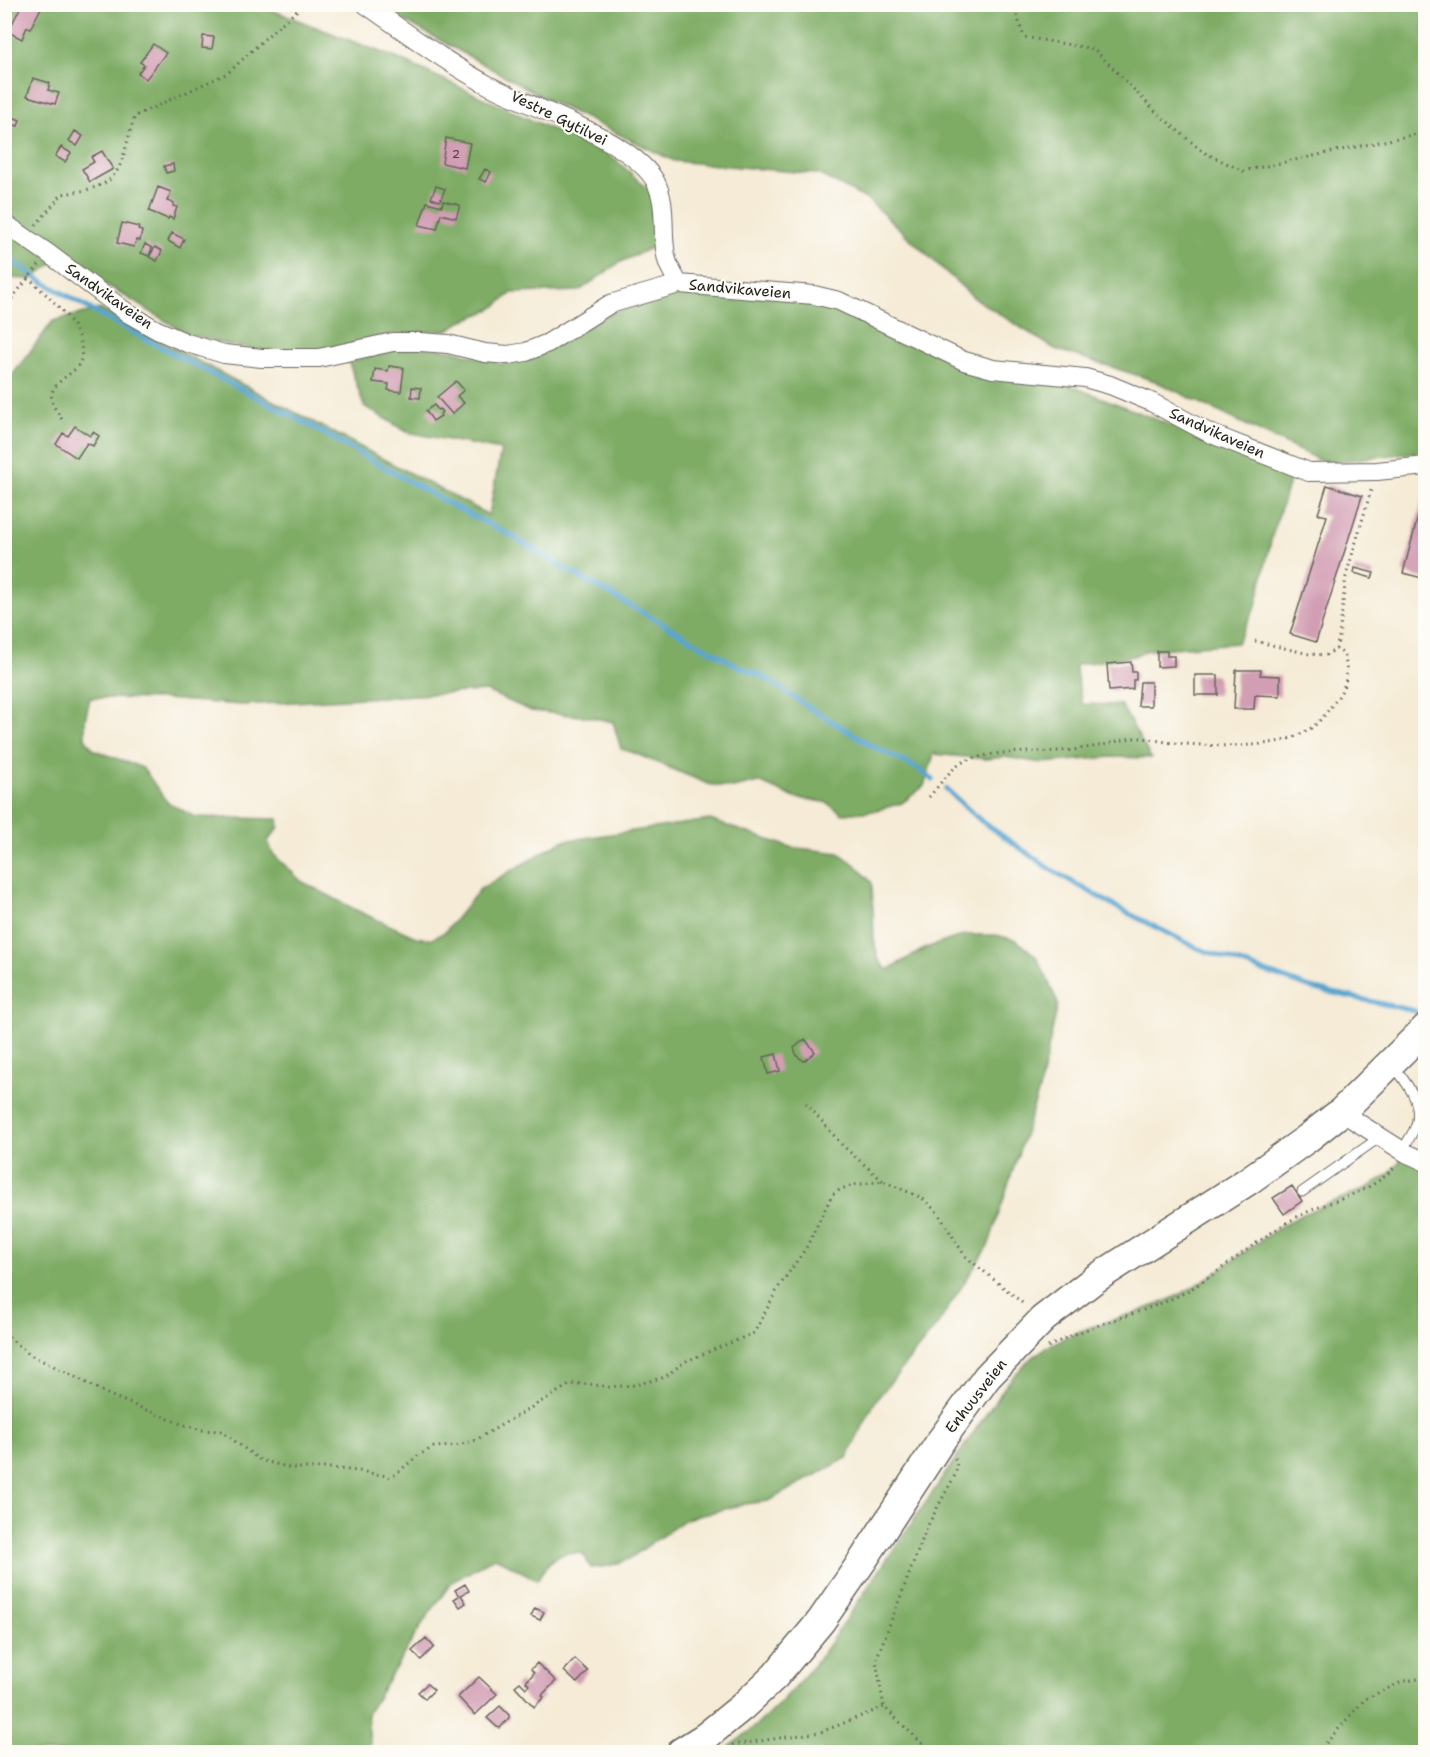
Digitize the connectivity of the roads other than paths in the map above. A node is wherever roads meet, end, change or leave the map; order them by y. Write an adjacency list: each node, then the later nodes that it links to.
1 (365, 4): 3 (street, Vestre Gytilvei)
2 (4, 224): 3 (street, Sandvikaveien)
3 (679, 284): 4 (street, Sandvikaveien)
4 (1425, 466)
5 (1425, 1028): 6 (main road, Enhuusveien)
6 (1392, 1063): 7 (main road, Enhuusveien); 9 (lane)
7 (1341, 1112): 8 (street); 12 (main road, Enhuusveien)
8 (1378, 1135): 9 (street); 11 (lane)
9 (1404, 1152): 10 (street)
10 (1425, 1162)
11 (1302, 1192)
12 (681, 1752)

